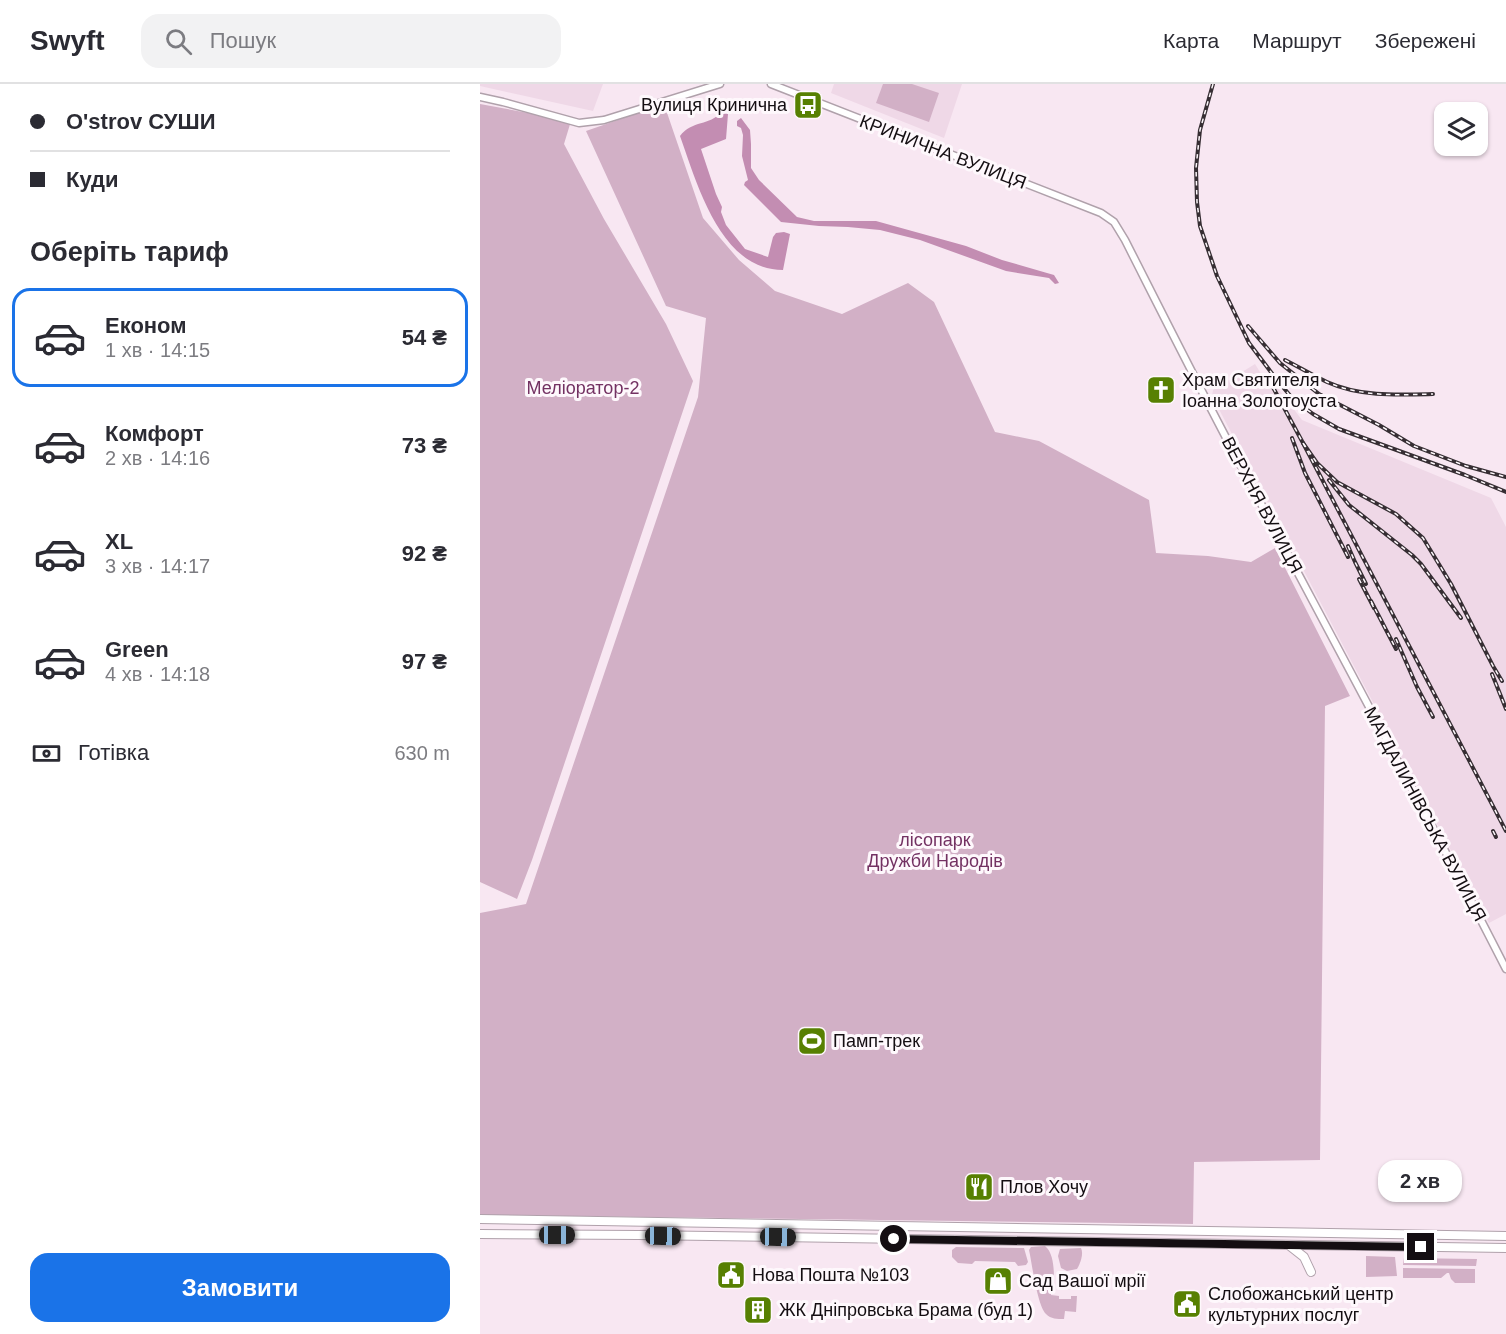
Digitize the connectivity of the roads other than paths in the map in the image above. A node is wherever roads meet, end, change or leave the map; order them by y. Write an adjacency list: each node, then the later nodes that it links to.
1 (720, 84): 3 (street)
2 (771, 84): 4 (street, КРИНИЧНА ВУЛИЦЯ)
3 (480, 97)
4 (1114, 222): 5 (street, ВЕРХНЯ ВУЛИЦЯ)
5 (1344, 659): 6 (street, МАГДАЛИНІВСЬКА ВУЛИЦЯ)
6 (1506, 969)
7 (480, 1219): 9 (main road)
8 (480, 1234): 10 (main road)
9 (1506, 1236)
10 (1288, 1245): 11 (main road); 12 (main road)
11 (1506, 1248)
12 (1311, 1272)

